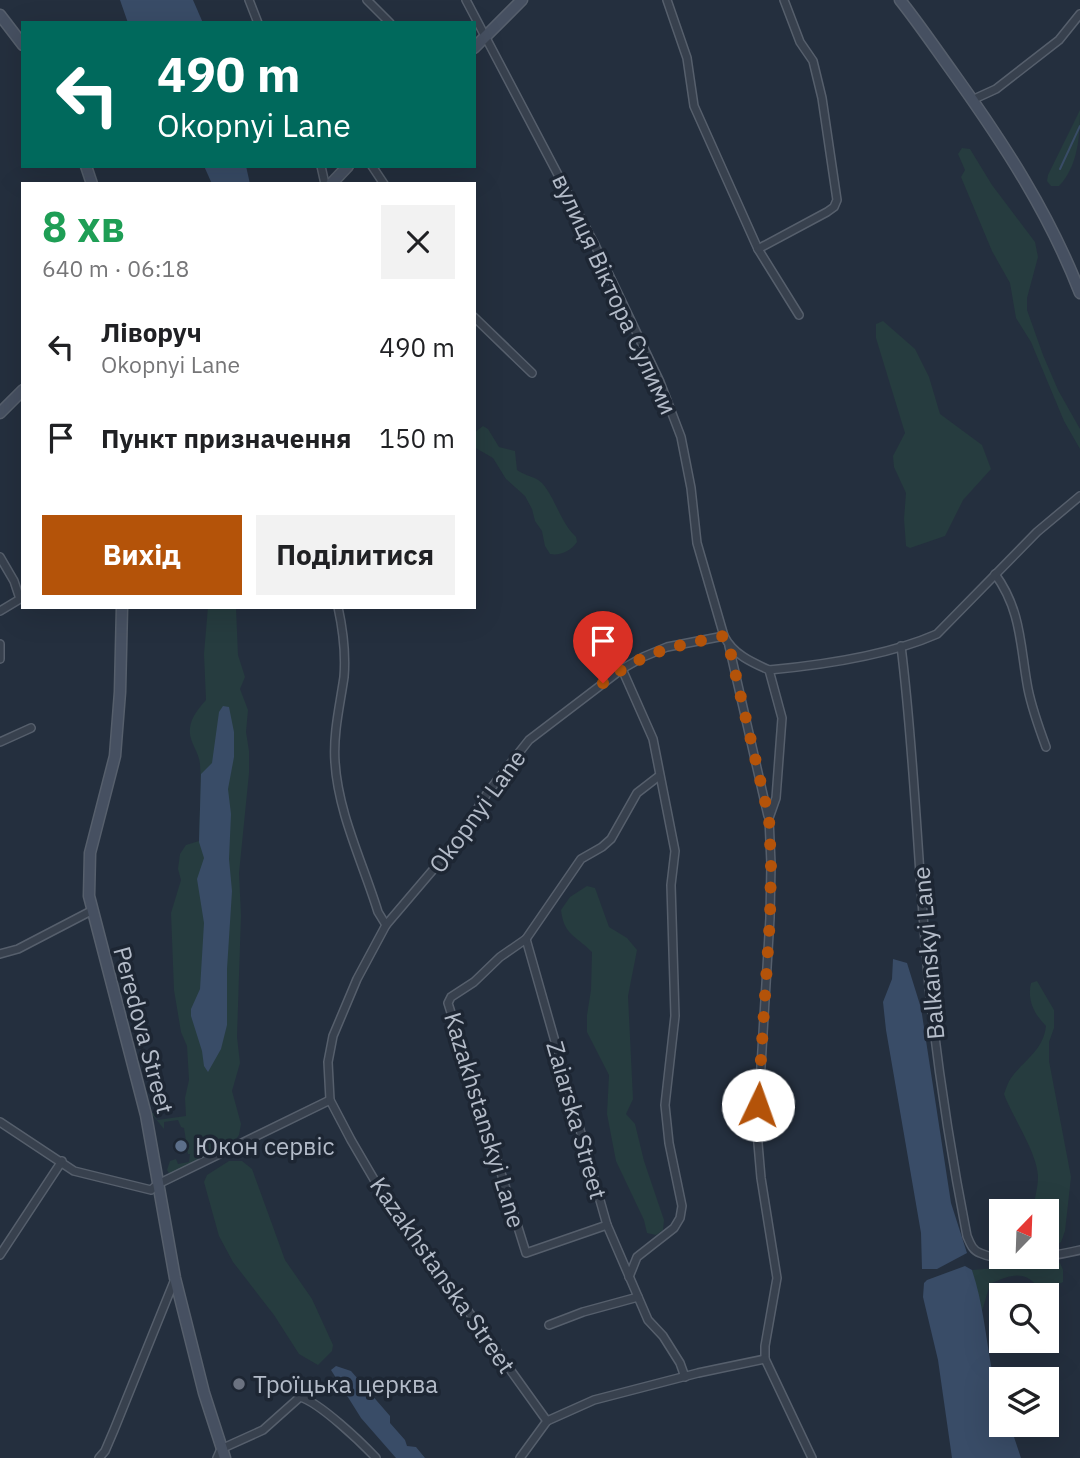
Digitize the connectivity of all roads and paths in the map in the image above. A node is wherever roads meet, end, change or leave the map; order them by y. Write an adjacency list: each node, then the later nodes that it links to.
1 (249, 0): 10 (street)
2 (367, 0): 11 (street)
3 (466, 0): 12 (street, вулиця Віктора Сулими)
4 (522, 0): 12 (street)
5 (667, 0): 18 (street)
6 (784, 0): 18 (street)
7 (900, 0): 15 (street)
8 (1080, 14): 15 (street)
9 (0, 15): 13 (street)
10 (257, 21)
11 (388, 21)
12 (485, 37): 14 (street); 31 (street, вулиця Віктора Сулими)
13 (21, 42)
14 (476, 46)
15 (972, 100): 19 (street)
16 (346, 168): 17 (street)
17 (333, 182)
18 (758, 249): 20 (street)
19 (1080, 293)
20 (799, 315)
21 (476, 319): 22 (street)
22 (532, 373)
23 (21, 392): 24 (street)
24 (2, 408)
25 (1080, 496): 27 (street)
26 (0, 557): 30 (street)
27 (995, 575): 34 (street); 40 (street)
28 (122, 609): 43 (street, Peredova Street)
29 (338, 609): 44 (street)
30 (0, 611)
31 (724, 636): 33 (street, вулиця Віктора Сулими); 36 (street, Okopnyi Lane)
32 (0, 644): 35 (street)
33 (729, 646): 37 (street); 42 (street, вулиця Віктора Сулими)
34 (901, 646): 37 (street); 52 (street, Balkanskyi Lane)
35 (0, 659)
36 (622, 669): 41 (street); 44 (street, Okopnyi Lane)
37 (769, 670): 42 (street, вулиця Віктора Сулими)
38 (32, 728): 39 (street)
39 (0, 742)
40 (1046, 747)
41 (659, 776): 45 (street); 55 (street)
42 (769, 818): 58 (street, вулиця Віктора Сулими)
43 (91, 911): 46 (street); 50 (street, Peredova Street)
44 (386, 925): 47 (street, Kazakhstanska Street)
45 (526, 939): 51 (street, Zaiarska Street); 51 (street, Kazakhstanskyi Lane)
46 (0, 954)
47 (330, 1100): 50 (street); 60 (street, Kazakhstanska Street)
48 (0, 1122): 49 (street)
49 (62, 1161): 50 (street); 53 (street)
50 (158, 1184): 54 (street, Peredova Street)
51 (607, 1225): 55 (street, Zaiarska Street)
52 (1080, 1250)
53 (0, 1255)
54 (175, 1278): 61 (street, Peredova Street); 62 (street)
55 (629, 1278): 56 (street, Zaiarska Street)
56 (638, 1297): 57 (street); 59 (street, Zaiarska Street)
57 (548, 1325)
58 (765, 1359): 59 (street); 65 (street)
59 (685, 1377): 60 (street)
60 (547, 1421): 64 (street)
61 (221, 1455): 63 (street)
62 (99, 1458)
63 (376, 1458)
64 (520, 1458)
65 (812, 1458)

